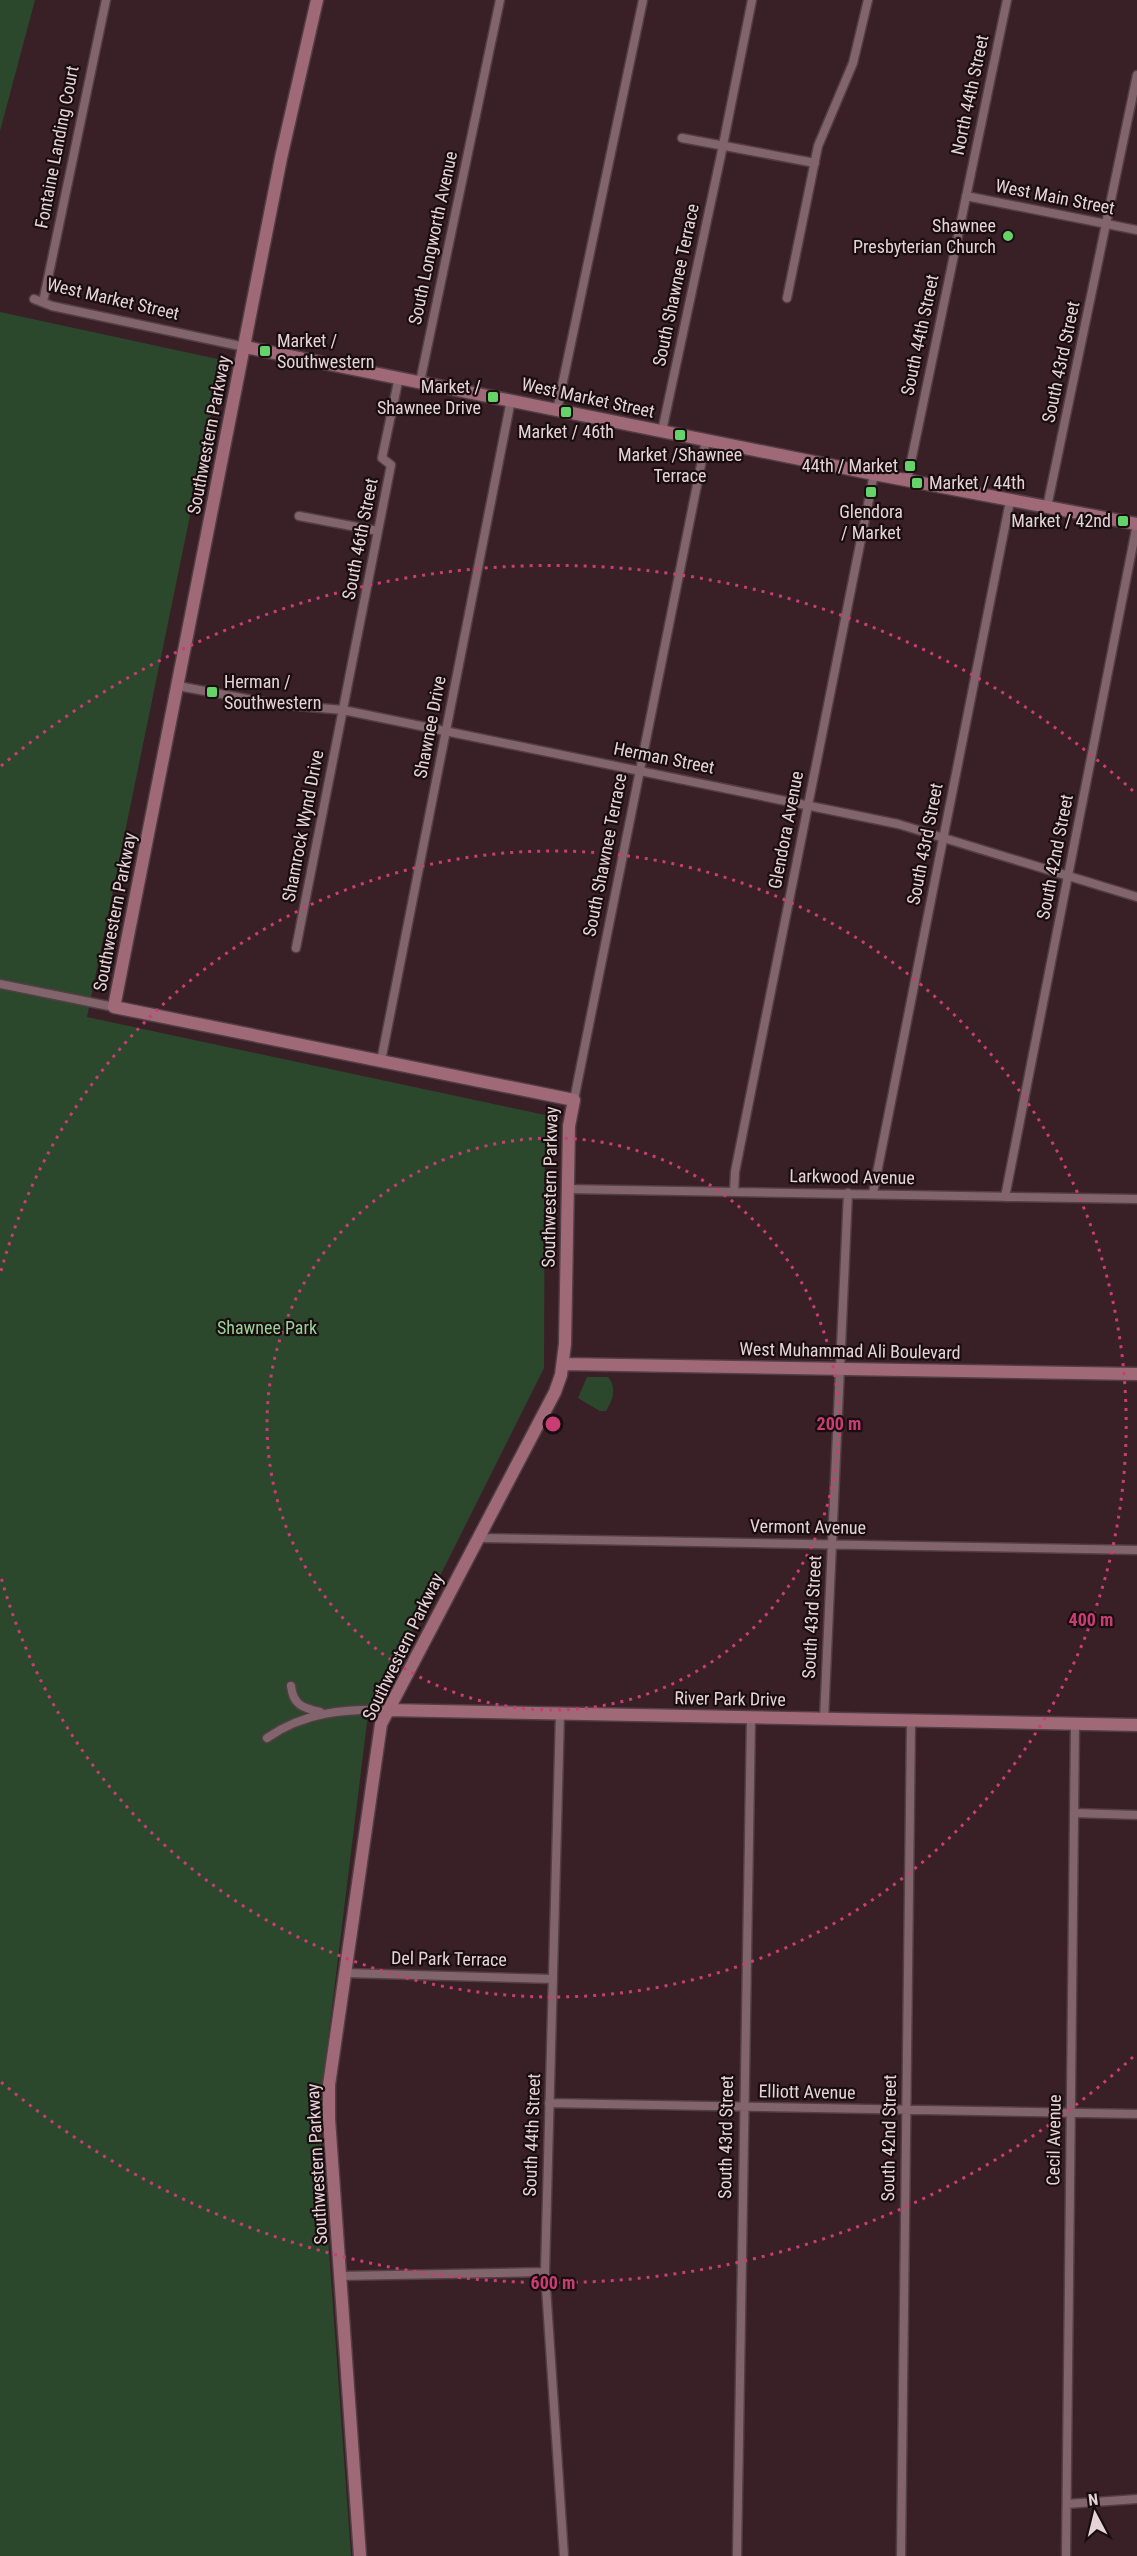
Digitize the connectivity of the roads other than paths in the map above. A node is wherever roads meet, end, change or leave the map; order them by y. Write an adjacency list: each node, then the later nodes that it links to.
1 (106, 0): 17 (street, Fontaine Landing Court)
2 (317, 0): 18 (street, Southwestern Parkway)
3 (500, 0): 20 (street, South Longworth Avenue)
4 (643, 0): 22 (street)
5 (752, 0): 10 (street, South Shawnee Terrace)
6 (868, 0): 11 (street)
7 (1007, 0): 12 (street, North 44th Street)
8 (1137, 75): 13 (street, South 43rd Street)
9 (682, 138): 10 (street)
10 (723, 146): 11 (street); 23 (street, South Shawnee Terrace)
11 (815, 163): 15 (street)
12 (966, 196): 13 (street, West Main Street); 26 (street, South 44th Street)
13 (1106, 224): 14 (street, West Main Street); 28 (street, South 43rd Street)
14 (1137, 230)
15 (787, 298)
16 (34, 299): 17 (street, West Market Street)
17 (43, 302): 18 (street, West Market Street)
18 (245, 346): 19 (street, West Market Street); 32 (street, Southwestern Parkway)
19 (399, 378): 20 (street, West Market Street); 31 (street, South 46th Street)
20 (420, 382): 21 (street, West Market Street)
21 (511, 400): 22 (street, West Market Street); 34 (street, Shawnee Drive)
22 (557, 410): 23 (street, West Market Street)
23 (662, 431): 24 (street, West Market Street)
24 (706, 440): 25 (street, West Market Street); 35 (street, South Shawnee Terrace)
25 (874, 474): 26 (street, West Market Street); 36 (street, Glendora Avenue)
26 (907, 481): 27 (street, West Market Street)
27 (1010, 501): 28 (street, West Market Street); 37 (street, South 43rd Street)
28 (1047, 507): 30 (street, West Market Street)
29 (298, 516): 31 (street)
30 (1137, 524): 38 (street, South 42nd Street)
31 (378, 531): 33 (street, South 46th Street)
32 (178, 686): 33 (street, Herman Street); 42 (street, Southwestern Parkway)
33 (343, 710): 34 (street, Herman Street); 40 (street, Shamrock Wynd Drive)
34 (446, 731): 35 (street, Herman Street); 43 (street, Shawnee Drive)
35 (639, 770): 36 (street, Herman Street); 44 (street, South Shawnee Terrace)
36 (808, 804): 37 (street, Herman Street); 46 (street, Glendora Avenue)
37 (944, 838): 38 (street, Herman Street); 47 (street, South 43rd Street)
38 (1067, 876): 39 (street, Herman Street); 49 (street, South 42nd Street)
39 (1137, 897)
40 (296, 948)
41 (0, 984): 42 (street)
42 (114, 1007): 43 (street, Southwestern Parkway)
43 (381, 1061): 44 (street, Southwestern Parkway)
44 (574, 1100): 45 (street, Southwestern Parkway)
45 (567, 1189): 46 (street, Larkwood Avenue); 51 (street, Southwestern Parkway)
46 (734, 1192): 48 (street, Larkwood Avenue)
47 (873, 1193): 48 (street, Larkwood Avenue); 49 (street, Larkwood Avenue)
48 (848, 1194): 52 (street, South 43rd Street)
49 (1005, 1197): 50 (street, Larkwood Avenue)
50 (1137, 1199)
51 (563, 1364): 52 (street, West Muhammad Ali Boulevard); 54 (street, Southwestern Parkway)
52 (840, 1368): 53 (street, West Muhammad Ali Boulevard); 55 (street, South 43rd Street)
53 (1137, 1374)
54 (478, 1538): 55 (street, Vermont Avenue); 58 (street, Southwestern Parkway)
55 (832, 1544): 56 (street, Vermont Avenue); 62 (street, South 43rd Street)
56 (1137, 1550)
57 (291, 1686): 59 (street, River Park Drive)
58 (388, 1710): 59 (street, River Park Drive); 60 (street, River Park Drive); 69 (street, Southwestern Parkway)
59 (323, 1713): 66 (street, River Park Drive)
60 (560, 1714): 61 (street, River Park Drive); 70 (street, South 44th Street)
61 (751, 1718): 62 (street, River Park Drive); 72 (street, South 43rd Street)
62 (825, 1719): 63 (street, River Park Drive)
63 (911, 1721): 64 (street, River Park Drive); 73 (street, South 42nd Street)
64 (1075, 1724): 65 (street, River Park Drive); 67 (street, Cecil Avenue)
65 (1137, 1725)
66 (267, 1738)
67 (1074, 1813): 68 (street); 74 (street, Cecil Avenue)
68 (1137, 1815)
69 (345, 1973): 70 (street, Del Park Terrace); 77 (street, Southwestern Parkway)
70 (553, 1978): 71 (street, South 44th Street)
71 (549, 2103): 72 (street, Elliott Avenue); 76 (street, South 44th Street)
72 (742, 2107): 73 (street, Elliott Avenue); 82 (street, South 43rd Street)
73 (906, 2110): 74 (street, Elliott Avenue); 83 (street, South 42nd Street)
74 (1071, 2113): 75 (street, Elliott Avenue); 79 (street, Cecil Avenue)
75 (1137, 2114)
76 (545, 2272): 77 (street); 81 (street, South 44th Street)
77 (340, 2276): 80 (street, Southwestern Parkway)
78 (1137, 2499): 79 (street)
79 (1067, 2504): 84 (street, Cecil Avenue)
80 (360, 2556)
81 (564, 2556)
82 (737, 2556)
83 (901, 2556)
84 (1066, 2556)

